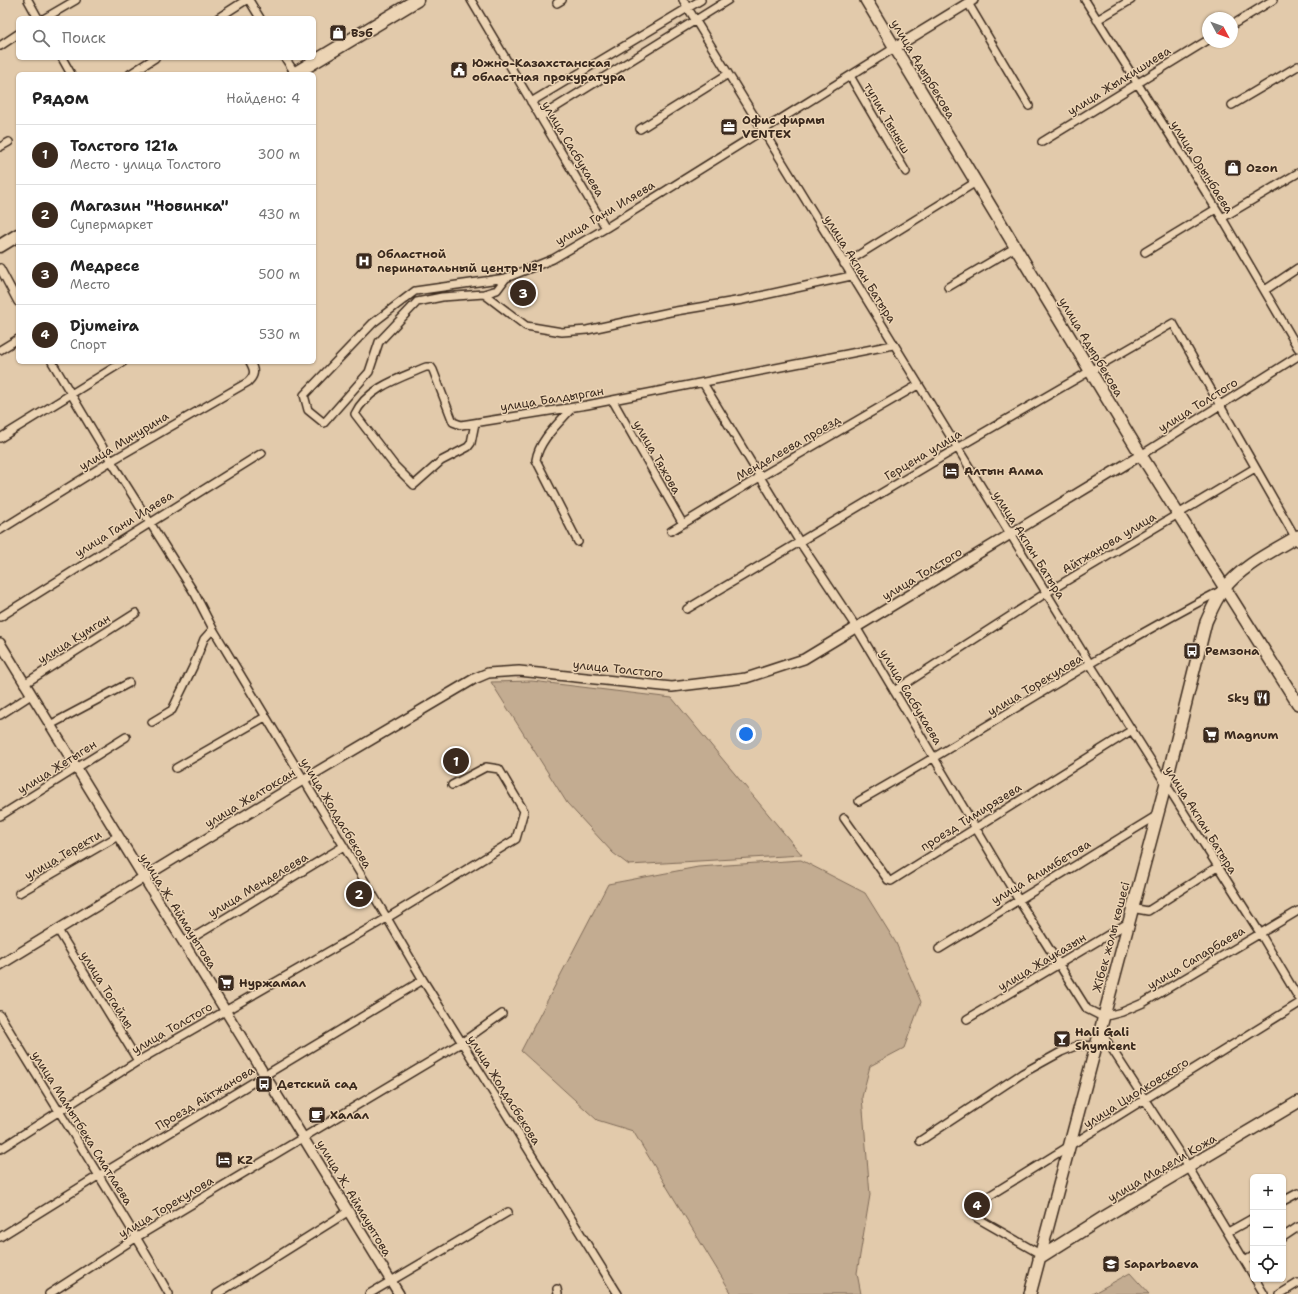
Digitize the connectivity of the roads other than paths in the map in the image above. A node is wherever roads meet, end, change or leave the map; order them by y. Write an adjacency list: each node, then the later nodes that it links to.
1 (28, 0): 16 (street)
2 (76, 0): 17 (street)
3 (248, 0): 18 (street); 19 (street)
4 (405, 0): 27 (main road)
5 (417, 0): 28 (main road)
6 (471, 0): 43 (street, улица Сасбукаева)
7 (683, 0): 15 (street, улица Акпан Батыра)
8 (701, 0): 15 (street)
9 (728, 0): 20 (street)
10 (866, 0): 26 (main road, улица Адырбекова)
11 (1085, 0): 21 (street, улица Орынбаева)
12 (1131, 0): 21 (street)
13 (1273, 0): 22 (street)
14 (971, 2): 26 (street, улица Гани Иляева); 45 (street)
15 (688, 8): 20 (street, улица Акпан Батыра); 43 (street)
16 (37, 16)
17 (48, 16)
18 (221, 16)
19 (259, 16)
20 (695, 20): 40 (street, улица Акпан Батыра); 46 (street)
21 (1098, 20): 42 (street, улица Орынбаева)
22 (1238, 21)
23 (16, 35): 25 (street)
24 (1202, 44): 42 (street, улица Жылкишиева)
25 (0, 46)
26 (896, 48): 41 (street, улица Гани Иляева); 54 (main road, улица Адырбекова)
27 (316, 55)
28 (316, 59)
29 (63, 60): 35 (street)
30 (152, 60): 36 (street)
31 (286, 60): 37 (street)
32 (309, 60): 38 (main road)
33 (314, 60): 39 (main road)
34 (1298, 66): 44 (street)
35 (70, 72)
36 (133, 72)
37 (292, 72)
38 (293, 72)
39 (294, 72)
40 (728, 74): 47 (street); 48 (street, улица Акпан Батыра)
41 (850, 76): 48 (street, улица Гани Иляева); 52 (street, тупик Тыныш)
42 (1136, 84): 50 (street, улица Жылкишиева); 55 (street, улица Орынбаева)
43 (532, 102): 46 (street, улица Сасбукаева)
44 (1232, 105)
45 (1029, 106)
46 (540, 117): 57 (street, улица Сасбукаева)
47 (640, 129)
48 (762, 130): 57 (street, улица Гани Иляева); 64 (street, улица Акпан Батыра)
49 (9, 142): 51 (street)
50 (1042, 142)
51 (0, 147)
52 (906, 172)
53 (1298, 173): 56 (street)
54 (976, 182): 61 (main road, улица Адырбекова); 64 (street)
55 (1216, 208): 56 (street, улица Орынбаева); 62 (street)
56 (1222, 218): 70 (street, улица Орынбаева)
57 (606, 228): 68 (street, улица Гани Иляева)
58 (16, 236): 60 (main road)
59 (16, 243): 63 (main road)
60 (0, 246)
61 (1016, 247): 69 (street); 81 (main road, улица Адырбекова)
62 (1145, 252)
63 (0, 253)
64 (844, 264): 67 (street, улица Акпан Батыра)
65 (0, 268): 72 (street)
66 (1298, 268): 70 (street)
67 (851, 276): 71 (street); 74 (street, улица Акпан Батыра)
68 (506, 278): 71 (street); 71 (street, улица Гани Иляева)
69 (948, 287)
70 (1265, 290): 75 (street, улица Орынбаева)
71 (482, 294)
72 (16, 298)
73 (16, 340): 76 (street)
74 (894, 344): 82 (street, улица Балдырган); 83 (street, улица Акпан Батыра)
75 (1298, 348)
76 (0, 350)
77 (1298, 356): 86 (street, улица Толстого)
78 (53, 364): 84 (street, улица Жолдасбекова)
79 (120, 364): 84 (street)
80 (251, 364): 93 (street, улица Мичурина)
81 (1090, 370): 86 (street, Герцена улица); 90 (street, Герцена улица); 92 (main road, улица Адырбекова)
82 (703, 384): 85 (street, улица Балдырган); 95 (street, улица Сасбукаева)
83 (918, 385): 90 (street, улица Акпан Батыра); 95 (street, Менделеева проезд)
84 (71, 394): 89 (street); 93 (street, улица Жолдасбекова)
85 (613, 401): 87 (street, улица Балдырган); 98 (street, улица Тяжова)
86 (1220, 406): 92 (street, улица Толстого); 94 (street)
87 (572, 408): 88 (street, улица Балдырган); 104 (street)
88 (475, 423): 88 (street, улица Балдырган)
89 (0, 438)
90 (957, 448): 101 (street, улица Акпан Батыра); 103 (street, Герцена улица)
91 (262, 453): 97 (street, улица Гани Иляева)
92 (1141, 455): 96 (main road, улица Адырбекова); 101 (street, улица Толстого)
93 (111, 461): 97 (street, улица Жолдасбекова); 99 (street, улица Мичурина)
94 (1255, 468): 96 (street, Айтжанова улица); 102 (street)
95 (760, 477): 98 (street, Менделеева проезд); 103 (street, улица Сасбукаева)
96 (1178, 515): 105 (main road, улица Адырбекова); 106 (street, Айтжанова улица)
97 (149, 523): 109 (street, улица Гани Иляева); 111 (street, улица Жолдасбекова)
98 (683, 524): 100 (street, Менделеева проезд)
99 (0, 530)
100 (671, 531)
101 (1010, 535): 106 (street, улица Акпан Батыра); 110 (street, улица Толстого)
102 (1297, 539): 105 (main road, Жібек жолы көшесі)
103 (799, 541): 107 (street, Герцена улица); 110 (street, улица Сасбукаева)
104 (578, 542)
105 (1224, 589): 113 (street, улица Торекулова); 119 (main road, улица Адырбекова); 130 (main road, Жібек жолы көшесі)
106 (1046, 593): 113 (street, улица Акпан Батыра); 117 (street, Айтжанова улица)
107 (687, 609)
108 (136, 613): 116 (street, улица Кумган)
109 (0, 617)
110 (856, 627): 114 (street, улица Толстого); 117 (street, улица Сасбукаева)
111 (213, 630): 121 (street, улица Жолдасбекова); 122 (street)
112 (0, 643): 116 (street, улица Ж. Аймауытова)
113 (1090, 664): 124 (street, улица Акпан Батыра); 126 (street, улица Торекулова)
114 (520, 671): 129 (street, улица Желтоксан)
115 (130, 683): 123 (street)
116 (24, 684): 118 (street, улица Ж. Аймауытова)
117 (894, 691): 126 (street, улица Сасбукаева)
118 (31, 695): 120 (street); 123 (street, улица Ж. Аймауытова)
119 (1298, 704)
120 (0, 715)
121 (265, 717): 128 (street); 129 (street, улица Жолдасбекова)
122 (152, 722)
123 (50, 725): 127 (street, улица Ж. Аймауытова)
124 (1132, 730): 130 (street, улица Акпан Батыра); 136 (street, проезд Тимирязева)
125 (126, 737): 127 (street, улица Жетыген)
126 (935, 758): 132 (street, улица Торекулова); 136 (street, улица Сасбукаева)
127 (76, 768): 133 (street, улица Жетыген); 137 (street, улица Ж. Аймауытова)
128 (176, 768)
129 (303, 780): 138 (street, улица Жолдасбекова); 140 (street, улица Желтоксан)
130 (1166, 783): 134 (main road, Жібек жолы көшесі); 139 (street, улица Акпан Батыра)
131 (452, 785): 145 (street, улица Толстого)
132 (859, 801)
133 (0, 816)
134 (1156, 816): 142 (street, улица Алимбетова); 143 (main road, Жібек жолы көшесі)
135 (844, 818): 136 (street, проезд Тимирязева)
136 (975, 827): 142 (street, улица Сасбукаева)
137 (118, 836): 140 (street, улица Ж. Аймауытова); 141 (street, улица Теректи)
138 (344, 846): 145 (street, улица Жолдасбекова); 149 (street, улица Менделеева)
139 (1217, 867): 143 (street); 148 (street, улица Акпан Батыра)
140 (143, 877): 147 (street, улица Желтоксан); 149 (street, улица Ж. Аймауытова)
141 (19, 893)
142 (1018, 899): 150 (street, улица Алимбетова); 152 (street, улица Сасбукаева)
143 (1132, 908): 146 (main road, Жібек жолы көшесі)
144 (1298, 911): 148 (street, улица Сапарбаева)
145 (388, 918): 153 (street, улица Жолдасбекова); 156 (street, улица Толстого)
146 (1128, 923): 152 (street, улица Жауказын); 159 (main road, Жібек жолы көшесі)
147 (58, 930): 151 (street, улица Желтоксан); 164 (street, улица Тогайлы)
148 (1260, 932): 154 (street, улица Акпан Батыра); 159 (street, улица Сапарбаева)
149 (184, 943): 156 (street, улица Ж. Аймауытова)
150 (939, 949)
151 (0, 965)
152 (1058, 965): 159 (street, улица Сасбукаева); 160 (street, улица Жауказын)
153 (423, 980): 162 (street, улица Жолдасбекова); 165 (street, Проезд Айтжанова)
154 (1298, 997)
155 (1298, 1004): 166 (street, улица Циолковского)
156 (225, 1011): 164 (street, улица Толстого); 165 (street, улица Ж. Аймауытова)
157 (502, 1014): 162 (street, улица Торекулова)
158 (0, 1015): 168 (street, улица Мамытбека Сматлаева)
159 (1103, 1017): 161 (main road, Жібек жолы көшесі)
160 (967, 1019)
161 (1099, 1029): 163 (main road, Жібек жолы көшесі); 166 (street)
162 (461, 1043): 169 (street, улица Торекулова); 199 (street, улица Жолдасбекова)
163 (1095, 1046): 170 (street); 171 (main road, Жібек жолы көшесі)
164 (138, 1061): 168 (street, улица Толстого)
165 (265, 1075): 169 (street, улица Ж. Аймауытова); 174 (street, Проезд Айтжанова)
166 (1145, 1100): 171 (street, улица Циолковского); 173 (street)
167 (1298, 1102): 173 (main road, улица Мадели Кожа)
168 (58, 1112): 172 (street, улица Толстого); 174 (street, улица Мамытбека Сматлаева)
169 (304, 1138): 178 (street, улица Ж. Аймауытова); 185 (street, улица Торекулова)
170 (920, 1141)
171 (1068, 1148): 176 (street, улица Циолковского); 187 (main road, Жібек жолы көшесі)
172 (0, 1149)
173 (1189, 1168): 183 (street); 187 (main road, улица Мадели Кожа)
174 (98, 1176): 185 (street, улица Мамытбека Сматлаева); 186 (street, Проезд Айтжанова)
175 (1298, 1193): 177 (street)
176 (984, 1199)
177 (1286, 1199)
178 (349, 1211): 191 (street, улица Ж. Аймауытова); 196 (street)
179 (508, 1212): 191 (street)
180 (977, 1218): 187 (street)
181 (1250, 1220): 183 (street)
182 (1298, 1227): 184 (street)
183 (1228, 1232): 189 (street)
184 (1286, 1235)
185 (137, 1236): 194 (street, улица Торекулова); 195 (street, улица Мамытбека Сматлаева)
186 (0, 1237)
187 (1040, 1256): 200 (main road, Жібек жолы көшесі)
188 (1250, 1258): 189 (street)
189 (1245, 1261): 190 (street)
190 (1250, 1270)
191 (391, 1281): 197 (street); 198 (street, улица Ж. Аймауытова)
192 (1257, 1282): 201 (street)
193 (1298, 1283): 202 (street)
194 (49, 1294)
195 (169, 1294)
196 (217, 1294)
197 (369, 1294)
198 (399, 1294)
199 (618, 1294)
200 (1030, 1294)
201 (1264, 1294)
202 (1280, 1294)

